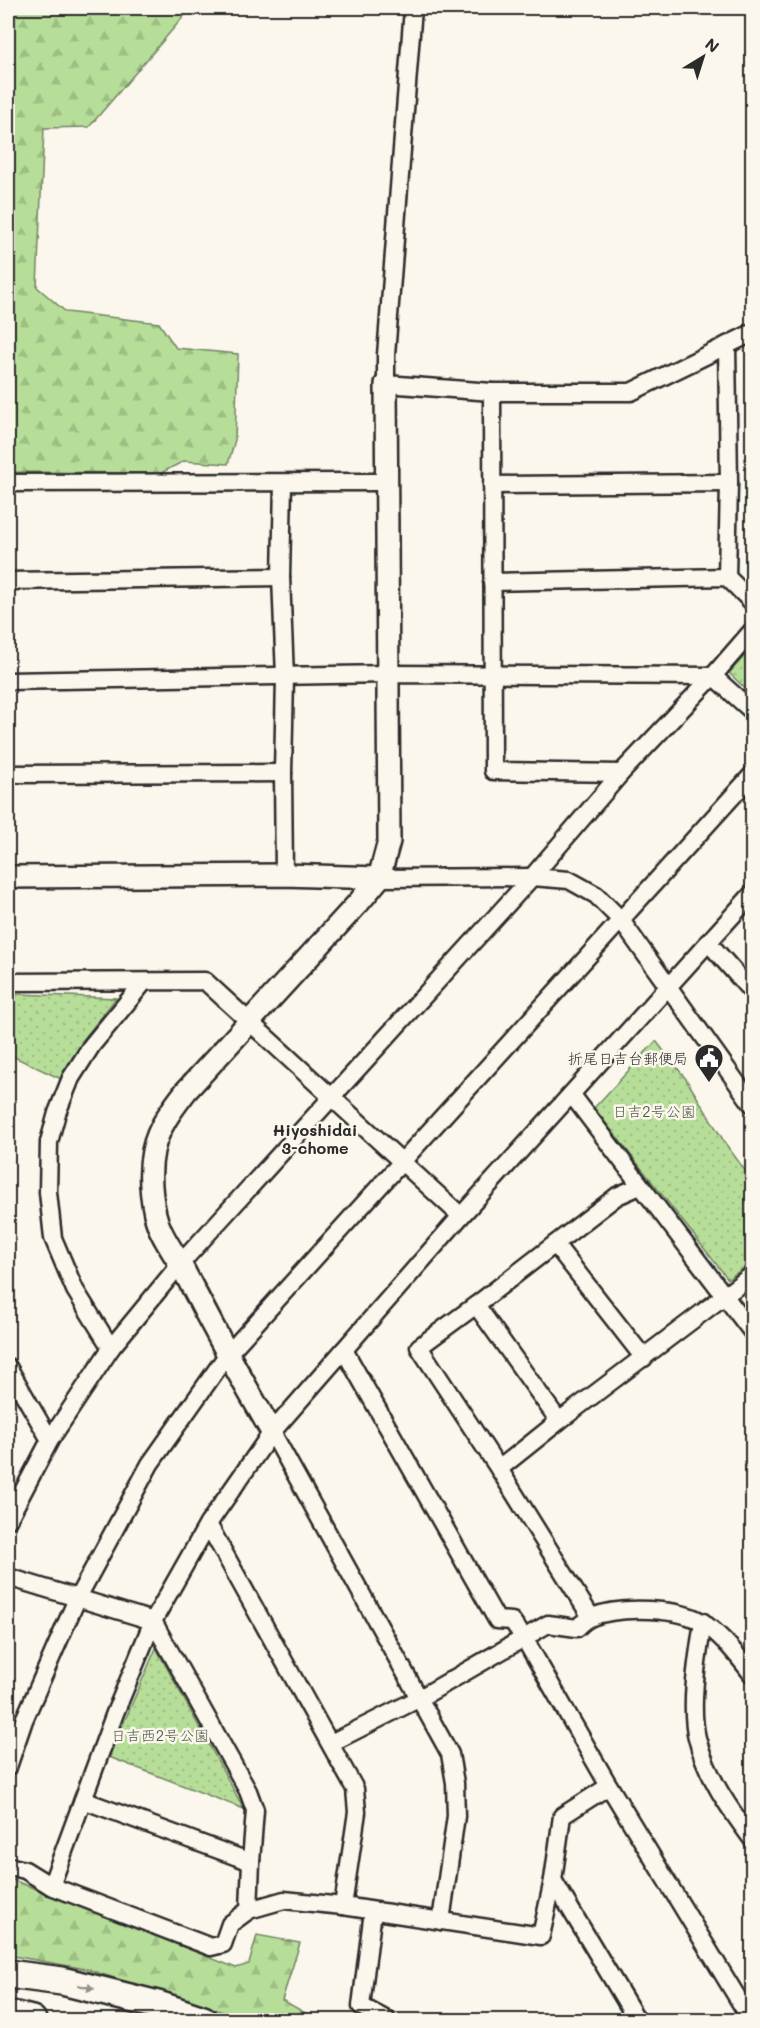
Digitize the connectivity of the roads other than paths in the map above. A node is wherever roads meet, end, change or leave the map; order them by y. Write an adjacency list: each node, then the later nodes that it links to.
1 (413, 8): 4 (street)
2 (753, 333): 3 (street)
3 (727, 345): 5 (street); 9 (street)
4 (386, 384): 5 (street); 6 (street)
5 (492, 392): 10 (street)
6 (386, 482): 8 (street); 17 (street)
7 (8, 483): 8 (street)
8 (283, 483): 11 (street)
9 (729, 483): 10 (street); 12 (street)
10 (492, 485): 14 (street)
11 (281, 576): 13 (street); 20 (street)
12 (727, 577): 14 (street); 15 (street)
13 (8, 581)
14 (492, 582): 18 (street)
15 (753, 602)
16 (753, 631): 19 (street)
17 (387, 674): 18 (street); 20 (street); 30 (street)
18 (493, 675): 19 (street); 24 (street)
19 (713, 676): 22 (street); 24 (street)
20 (285, 677): 21 (street); 23 (street)
21 (8, 681)
22 (753, 711)
23 (283, 773): 25 (street); 27 (street)
24 (621, 773): 29 (street)
25 (8, 774)
26 (753, 775): 32 (street)
27 (284, 875): 28 (street); 30 (street)
28 (8, 877)
29 (532, 877): 30 (street); 32 (street); 40 (street)
30 (379, 878): 38 (street)
31 (753, 894): 33 (street)
32 (620, 919): 36 (street); 42 (street)
33 (708, 942): 36 (street); 37 (street)
34 (8, 982): 35 (street)
35 (144, 982): 38 (street); 51 (street)
36 (670, 987): 39 (street); 41 (street)
37 (753, 992)
38 (251, 1022): 40 (street); 46 (street)
39 (572, 1095): 43 (street); 44 (street)
40 (332, 1099): 42 (street); 46 (street)
41 (753, 1104)
42 (402, 1161): 44 (street); 53 (street)
43 (640, 1186): 45 (street); 48 (street)
44 (461, 1216): 52 (street)
45 (555, 1244): 49 (street); 54 (street)
46 (180, 1264): 51 (street); 53 (street)
47 (753, 1275): 48 (street)
48 (725, 1296): 50 (street); 54 (street)
49 (476, 1305): 56 (street); 59 (street)
50 (753, 1332)
51 (111, 1348): 58 (street)
52 (344, 1350): 57 (street); 67 (street)
53 (227, 1355): 57 (street); 63 (street)
54 (644, 1358): 56 (street)
55 (8, 1367): 58 (street)
56 (559, 1422): 59 (street)
57 (272, 1432): 61 (street); 69 (street)
58 (50, 1440): 60 (street)
59 (499, 1469): 64 (street)
60 (8, 1520)
61 (208, 1524): 65 (street); 70 (street)
62 (8, 1577): 63 (street)
63 (77, 1599): 65 (street); 71 (street)
64 (591, 1617): 66 (street); 67 (street)
65 (153, 1621): 73 (street); 75 (street)
66 (703, 1622): 68 (street); 74 (street)
67 (524, 1638): 69 (street); 72 (street)
68 (753, 1674)
69 (420, 1698): 70 (street); 82 (street)
70 (331, 1743): 79 (street)
71 (8, 1767)
72 (609, 1786): 77 (street); 91 (street)
73 (83, 1800): 75 (street); 78 (street)
74 (753, 1839)
75 (251, 1862): 80 (street)
76 (8, 1866): 78 (street)
77 (554, 1880): 82 (street); 90 (street)
78 (51, 1886): 80 (street)
79 (343, 1906): 80 (street); 81 (street)
80 (249, 1910)
81 (373, 1911): 82 (street); 89 (street)
82 (441, 1921)
83 (8, 1974): 88 (highway, one-way to 88)
84 (8, 1988): 87 (highway)
85 (8, 2014): 86 (highway)
86 (32, 2020)
87 (143, 2020)
88 (203, 2020)
89 (387, 2020)
90 (638, 2020)
91 (751, 2020)

